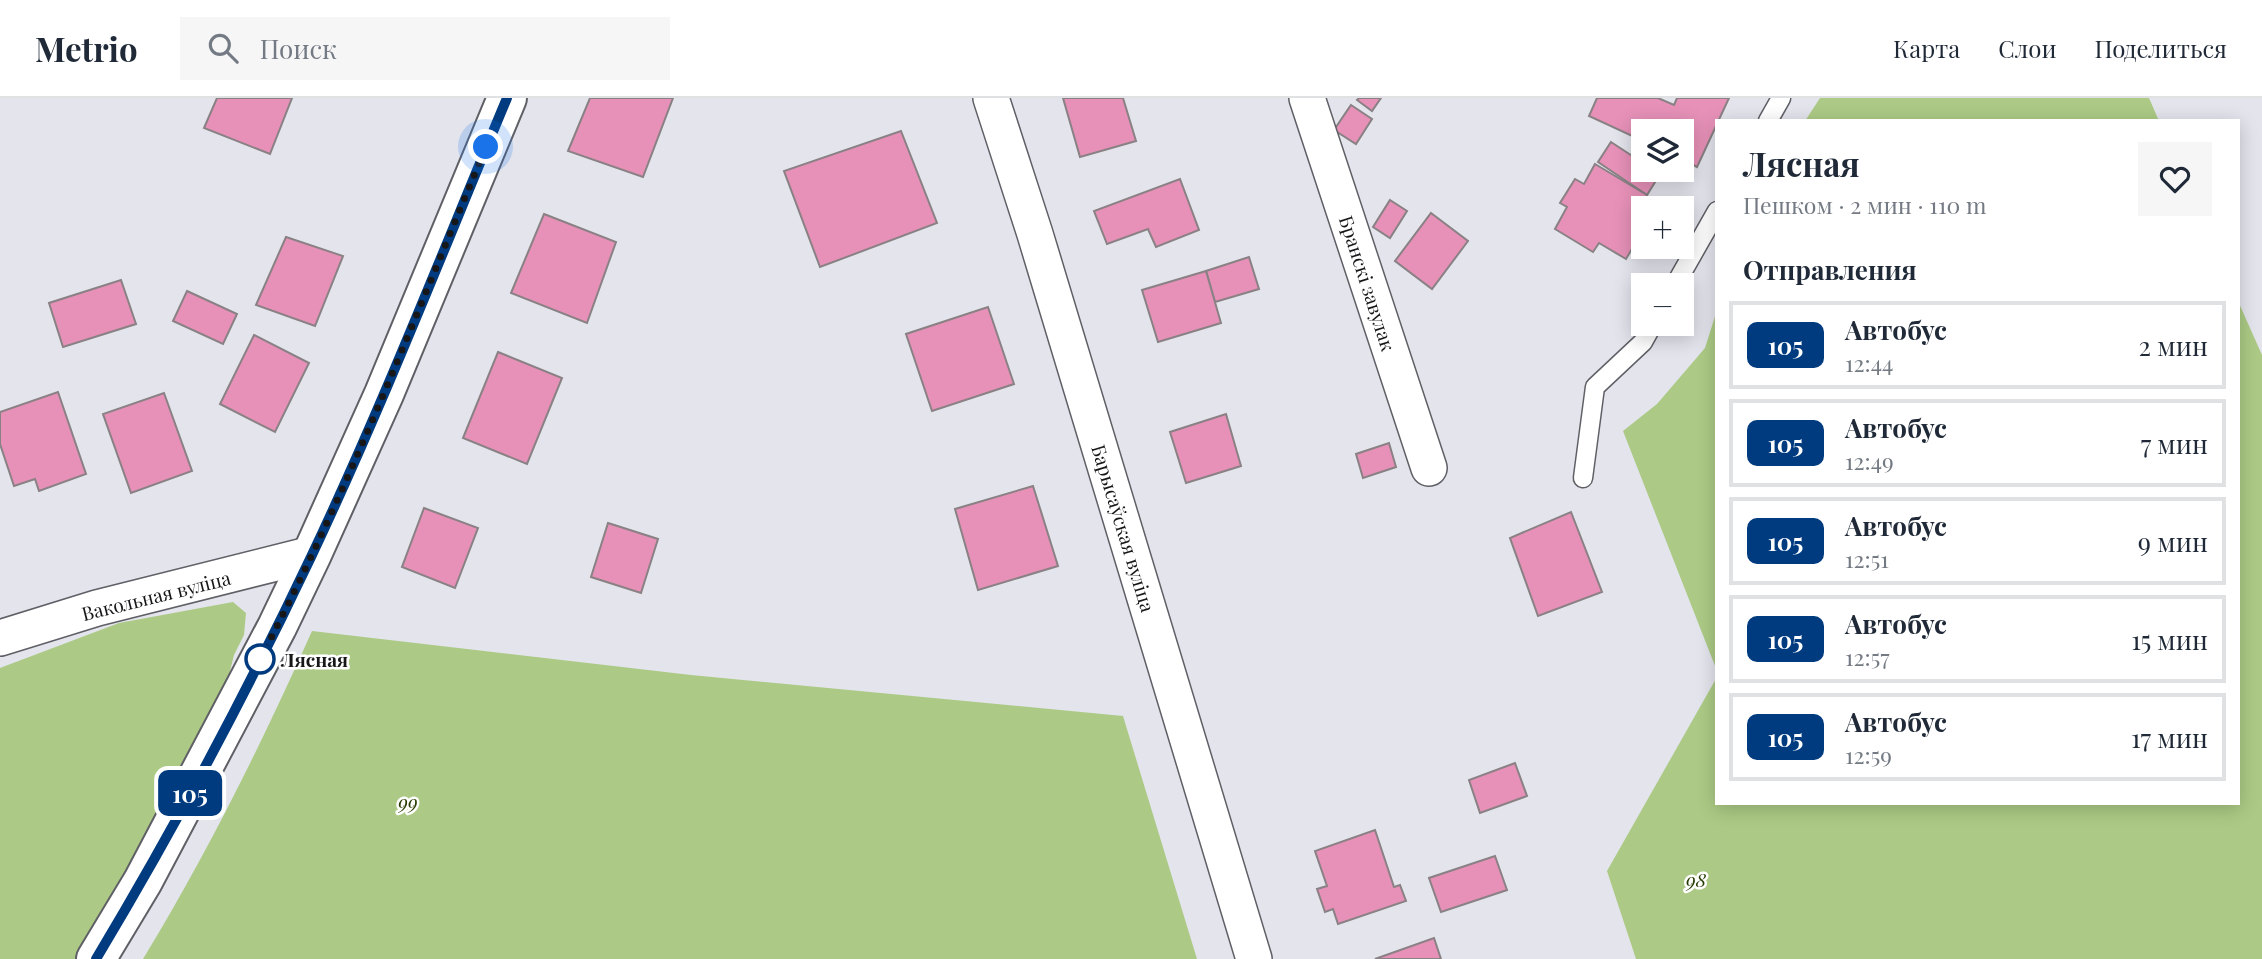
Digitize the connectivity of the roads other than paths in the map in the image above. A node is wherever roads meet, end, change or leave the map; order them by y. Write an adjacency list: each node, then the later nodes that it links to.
1 (507, 98): 11 (main road)
2 (990, 98): 14 (street, Барысаўская вуліца)
3 (1307, 98): 9 (street, Бранскі завулак)
4 (1781, 98): 5 (lane)
5 (1769, 119)
6 (1715, 215): 7 (lane)
7 (1682, 273)
8 (1646, 336): 10 (lane)
9 (1429, 468)
10 (1583, 478)
11 (312, 554): 12 (street, Вакольная вуліца); 13 (main road)
12 (0, 638)
13 (96, 959)
14 (1254, 959)

